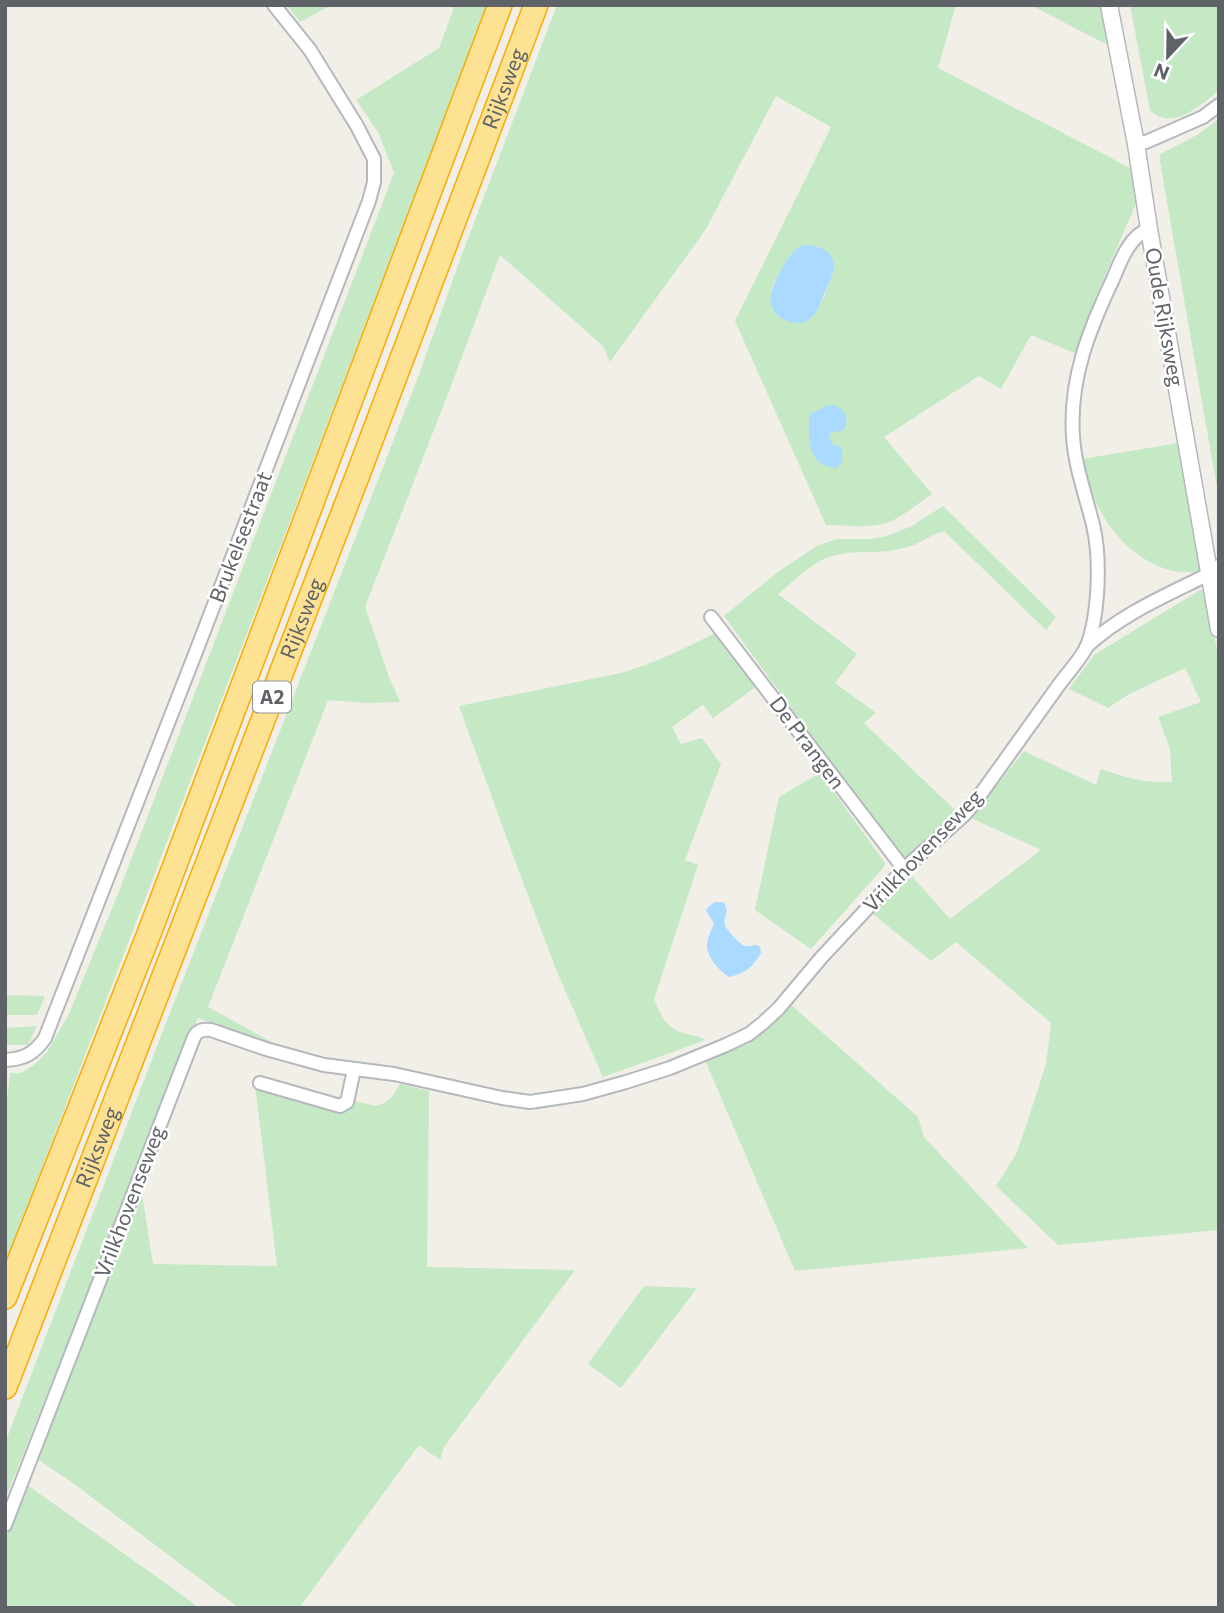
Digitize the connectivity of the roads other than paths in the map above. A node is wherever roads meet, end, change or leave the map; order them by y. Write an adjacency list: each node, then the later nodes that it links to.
1 (274, 5): 13 (street, Brukelsestraat)
2 (500, 5): 16 (highway, Rijksweg / A2)
3 (536, 5): 17 (highway, Rijksweg / A2)
4 (1109, 5): 6 (street, Oude Rijksweg)
5 (1219, 105): 6 (street)
6 (1136, 144): 7 (street, Oude Rijksweg)
7 (1149, 229): 8 (street, Oude Rijksweg); 11 (street, Vrilkhovenseweg)
8 (1214, 570): 10 (street, Oude Rijksweg); 11 (street)
9 (711, 617): 12 (street, De Prangen)
10 (1219, 629)
11 (1086, 647): 12 (street, Vrilkhovenseweg)
12 (904, 869): 14 (street, Vrilkhovenseweg)
13 (5, 1060)
14 (354, 1070): 15 (street); 18 (street, Vrilkhovenseweg)
15 (260, 1083)
16 (5, 1297)
17 (5, 1387)
18 (5, 1525)

